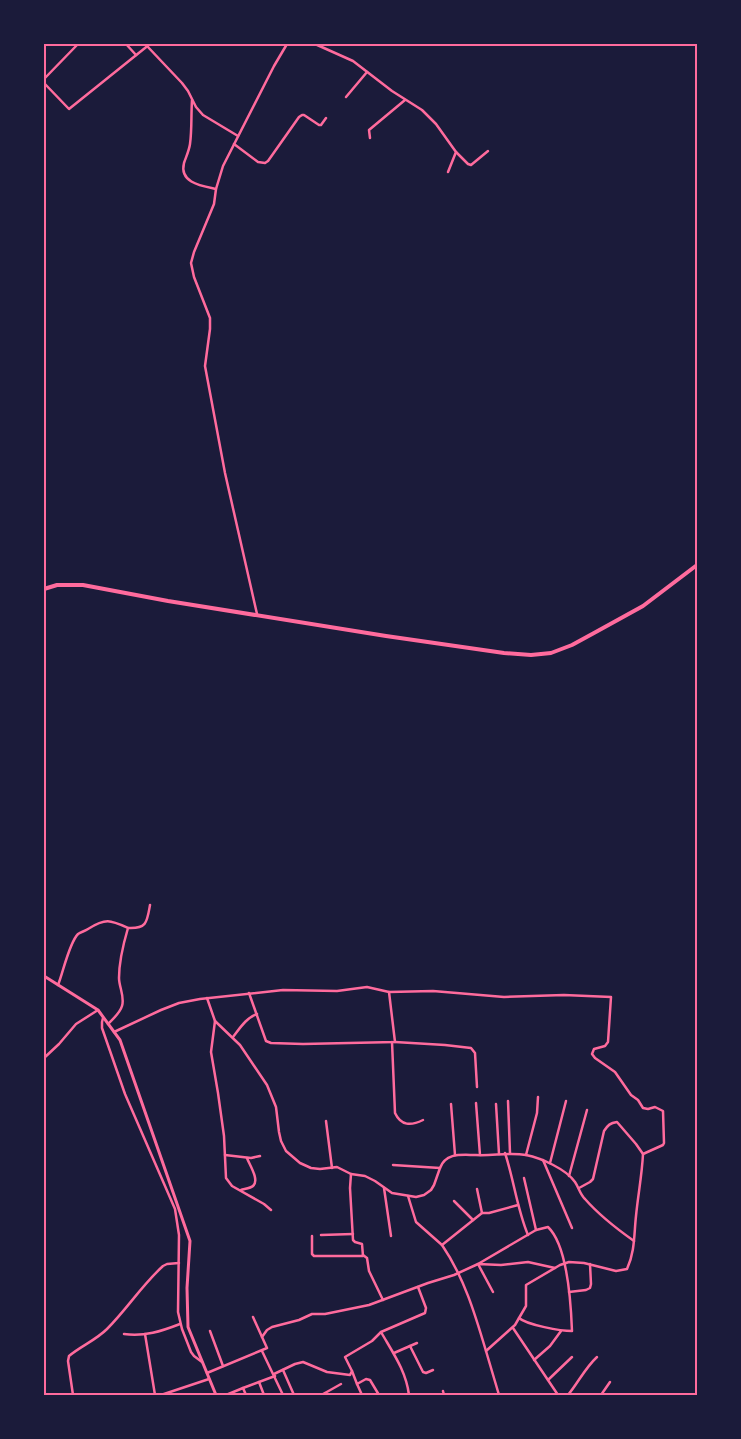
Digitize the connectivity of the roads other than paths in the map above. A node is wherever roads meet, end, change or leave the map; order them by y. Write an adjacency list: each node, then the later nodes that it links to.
1 (78, 44): 9 (street)
2 (126, 44): 7 (street)
3 (150, 44): 6 (street)
4 (287, 44): 15 (street)
5 (315, 44): 8 (street)
6 (147, 46): 7 (street); 12 (street)
7 (136, 55): 10 (street)
8 (367, 72): 11 (street); 13 (street)
9 (44, 78)
10 (44, 83)
11 (346, 97)
12 (192, 99): 15 (street); 21 (street)
13 (405, 100): 16 (street); 19 (street)
14 (326, 118): 17 (street)
15 (238, 136): 17 (street)
16 (370, 138)
17 (234, 144): 21 (street)
18 (488, 151): 19 (street)
19 (456, 152): 20 (street)
20 (448, 172)
21 (216, 189): 24 (street)
22 (697, 565): 24 (highway)
23 (44, 588): 24 (highway)
24 (257, 614)
25 (150, 905): 26 (street)
26 (128, 928): 28 (street); 36 (street)
27 (44, 976): 28 (main road)
28 (58, 985): 32 (main road)
29 (389, 992): 30 (street); 39 (street); 54 (street)
30 (249, 993): 31 (street); 33 (street)
31 (207, 998): 35 (street); 37 (street)
32 (98, 1010): 34 (main road); 40 (street)
33 (256, 1014): 38 (street); 39 (street)
34 (103, 1018): 36 (main road); 89 (street)
35 (215, 1021): 38 (street); 55 (street)
36 (108, 1024): 37 (main road)
37 (114, 1032): 117 (main road)
38 (232, 1037): 64 (street)
39 (393, 1042): 41 (street); 49 (street)
40 (44, 1058)
41 (477, 1087)
42 (538, 1097): 58 (street)
43 (508, 1101): 52 (street)
44 (566, 1101): 62 (street)
45 (476, 1103): 57 (street)
46 (450, 1104): 56 (street)
47 (496, 1104): 53 (street)
48 (587, 1110): 67 (street)
49 (423, 1120)
50 (326, 1121): 64 (street)
51 (505, 1153): 52 (street); 53 (street); 75 (street)
52 (510, 1153): 58 (street)
53 (499, 1154): 57 (street)
54 (643, 1154): 70 (street); 86 (street)
55 (225, 1155): 60 (street); 71 (street)
56 (455, 1155): 57 (street); 65 (street)
57 (480, 1155)
58 (526, 1155): 61 (street)
59 (260, 1156): 60 (street)
60 (246, 1158): 71 (street)
61 (543, 1160): 62 (street); 79 (street)
62 (550, 1163): 67 (street)
63 (393, 1166): 65 (street)
64 (332, 1168): 66 (street)
65 (440, 1168): 73 (street)
66 (351, 1174): 69 (street); 81 (street)
67 (569, 1176): 70 (street)
68 (524, 1178): 80 (street)
69 (384, 1188): 73 (street); 85 (street)
70 (579, 1188): 86 (street)
71 (240, 1190): 76 (street)
72 (477, 1190): 77 (street)
73 (408, 1196): 87 (street)
74 (454, 1201): 78 (street)
75 (518, 1205): 77 (street); 83 (street)
76 (271, 1210)
77 (482, 1213): 78 (street)
78 (472, 1220): 87 (street)
79 (572, 1228)
80 (536, 1230): 83 (street); 91 (street)
81 (353, 1234): 82 (street); 88 (street)
82 (321, 1235)
83 (528, 1235): 90 (street)
84 (312, 1236): 88 (street)
85 (391, 1236)
86 (635, 1241): 92 (street)
87 (442, 1244): 94 (street)
88 (363, 1254): 98 (street)
89 (179, 1263): 101 (street); 133 (street)
90 (478, 1264): 93 (street); 94 (street); 96 (street)
91 (564, 1264): 92 (street); 93 (street); 97 (street)
92 (590, 1264): 97 (street)
93 (555, 1268): 100 (street)
94 (458, 1273): 95 (street); 112 (street)
95 (418, 1287): 98 (street); 105 (street)
96 (493, 1292)
97 (569, 1292): 104 (street)
98 (383, 1300): 108 (street)
99 (253, 1318): 108 (street)
100 (519, 1318): 102 (street); 104 (street)
101 (181, 1324): 107 (street); 117 (street)
102 (513, 1327): 112 (street); 116 (street)
103 (210, 1331): 118 (street)
104 (562, 1331): 116 (street)
105 (381, 1332): 113 (street); 121 (street)
106 (124, 1334): 107 (street)
107 (145, 1334): 134 (street)
108 (262, 1337): 111 (street)
109 (417, 1343): 110 (street)
110 (410, 1346): 113 (street); 120 (street)
111 (262, 1351): 118 (street); 123 (street)
112 (486, 1351): 147 (street)
113 (394, 1353): 145 (street)
114 (572, 1357): 125 (street)
115 (597, 1357): 149 (street)
116 (534, 1360): 125 (street)
117 (203, 1363): 122 (main road)
118 (223, 1366): 122 (street)
119 (283, 1370): 121 (street); 123 (street); 141 (street)
120 (433, 1370)
121 (352, 1371): 129 (street)
122 (207, 1373): 124 (main road)
123 (274, 1375): 126 (street); 140 (street)
124 (210, 1379): 135 (street); 136 (main road)
125 (548, 1380): 148 (street)
126 (259, 1382): 130 (street); 139 (street)
127 (610, 1382): 150 (street)
128 (341, 1384): 132 (street)
129 (357, 1384): 143 (street); 144 (street)
130 (243, 1388): 137 (street); 138 (street)
131 (443, 1391): 146 (street)
132 (326, 1394): 142 (street)
133 (73, 1395)
134 (155, 1395)
135 (161, 1395)
136 (216, 1395)
137 (226, 1395)
138 (246, 1395)
139 (264, 1395)
140 (283, 1395)
141 (294, 1395)
142 (321, 1395)
143 (362, 1395)
144 (379, 1395)
145 (409, 1395)
146 (444, 1395)
147 (499, 1395)
148 (558, 1395)
149 (568, 1395)
150 (600, 1395)

